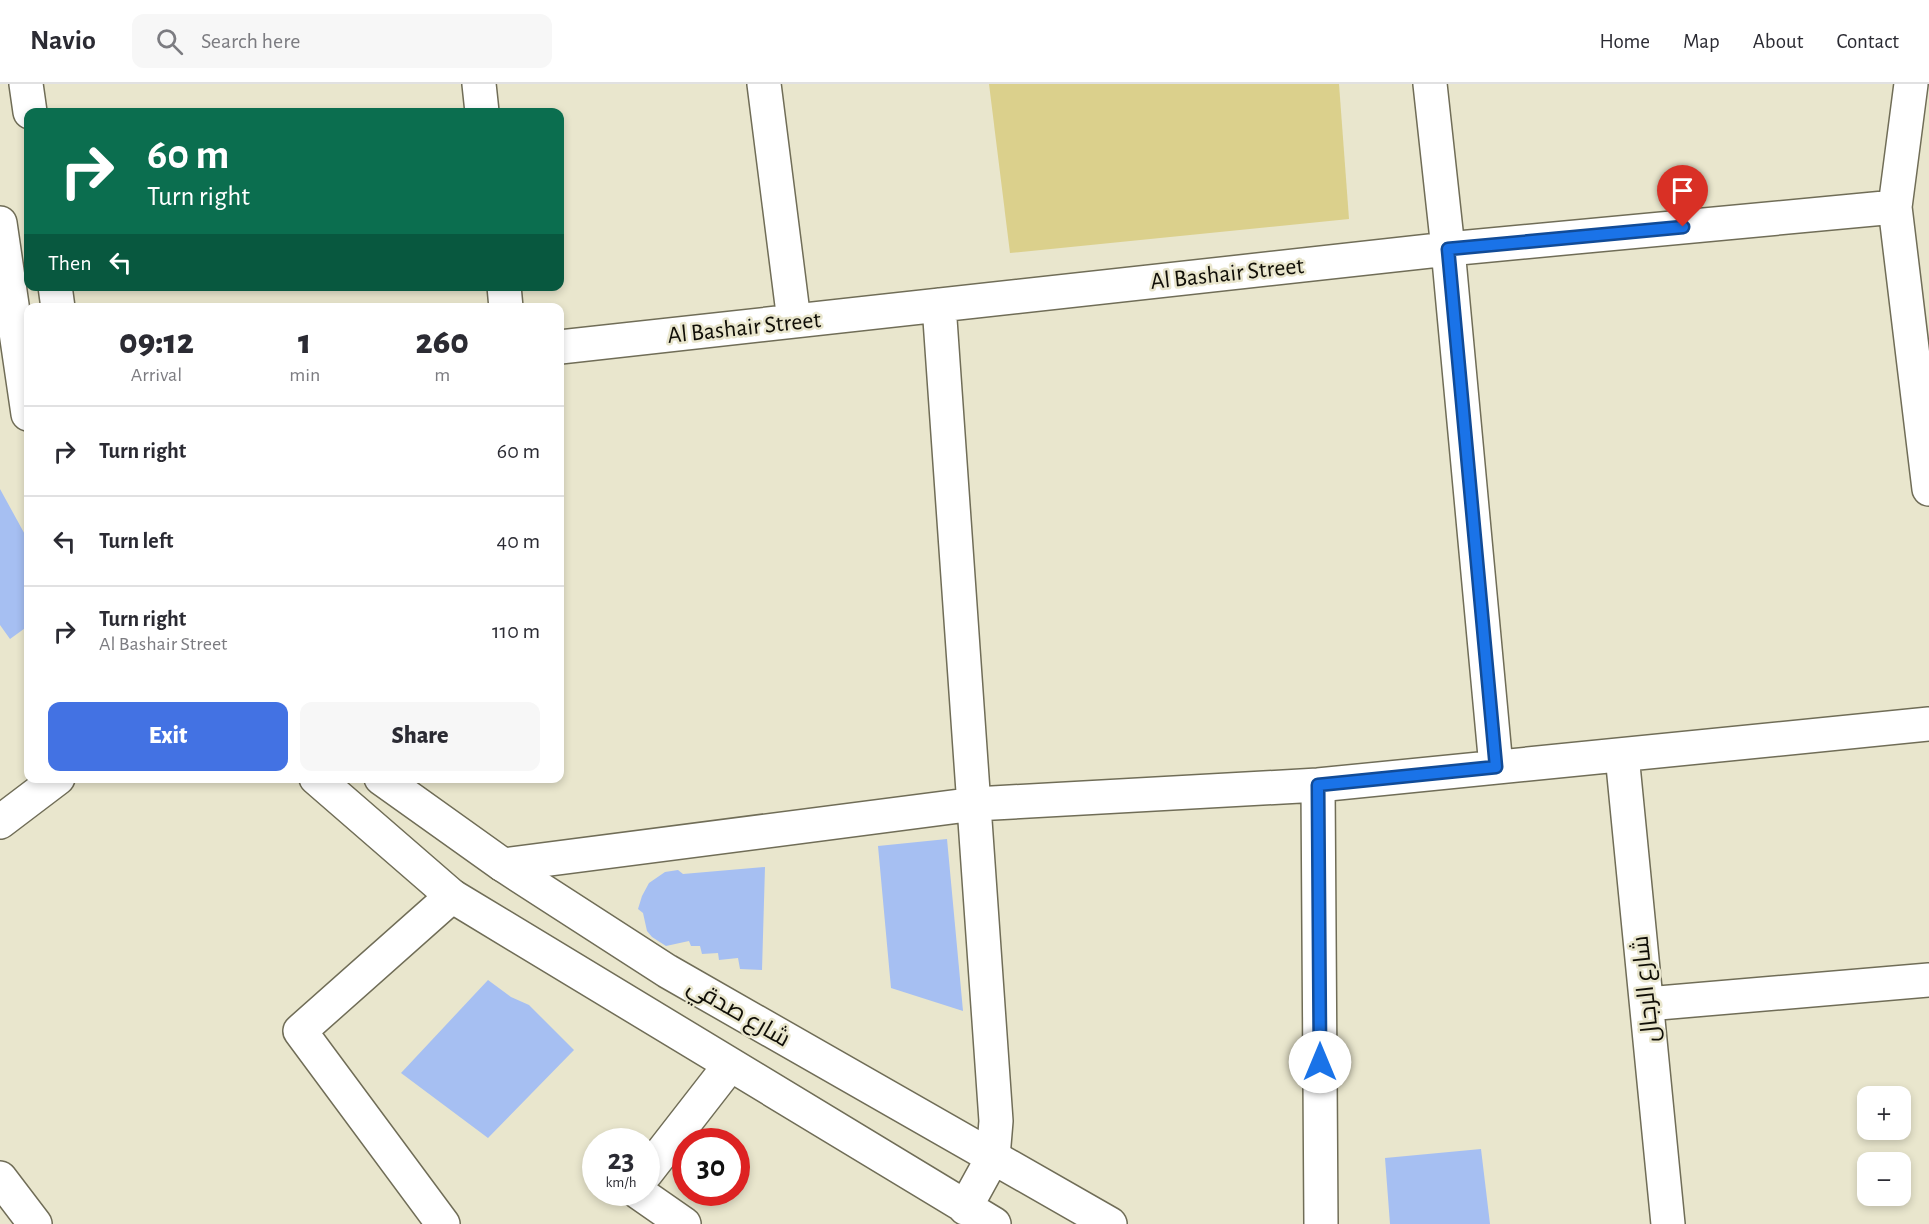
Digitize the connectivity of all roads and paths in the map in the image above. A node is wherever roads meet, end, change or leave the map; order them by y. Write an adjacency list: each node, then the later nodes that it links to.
1 (26, 84): 6 (street)
2 (479, 84): 7 (street)
3 (764, 84): 12 (street)
4 (1430, 84): 10 (street)
5 (1911, 84): 8 (street)
6 (29, 108)
7 (482, 108)
8 (1894, 207): 10 (street, Al Bashair Street); 15 (street)
9 (0, 223): 14 (street)
10 (1448, 249): 11 (street, Al Bashair Street); 19 (street)
11 (939, 305): 12 (street, Al Bashair Street); 24 (street)
12 (794, 321): 13 (street, Al Bashair Street)
13 (564, 347)
14 (24, 387)
15 (1926, 440): 16 (street)
16 (1929, 489)
17 (1929, 724): 18 (street)
18 (1622, 755): 19 (street); 29 (street, شارع الرجال)
19 (1496, 767): 23 (street)
20 (51, 783): 25 (street)
21 (322, 783): 27 (street, شارع صدقي)
22 (388, 783): 26 (street, شارع صدقي)
23 (1318, 785): 24 (street); 41 (street)
24 (975, 804): 26 (street); 32 (street)
25 (0, 822)
26 (502, 865): 32 (street, شارع صدقي)
27 (452, 896): 30 (street, شارع صدقي); 37 (street)
28 (1929, 980): 29 (street)
29 (1647, 1004): 42 (street, شارع الرجال)
30 (730, 1065): 31 (street); 35 (street, شارع صدقي)
31 (660, 1155)
32 (993, 1156): 35 (street); 40 (street, شارع صدقي)
33 (0, 1178): 36 (street)
34 (658, 1206): 38 (street)
35 (965, 1208): 39 (street, شارع صدقي)
36 (35, 1224)
37 (443, 1224)
38 (684, 1224)
39 (994, 1224)
40 (1110, 1224)
41 (1321, 1224)
42 (1668, 1224)

